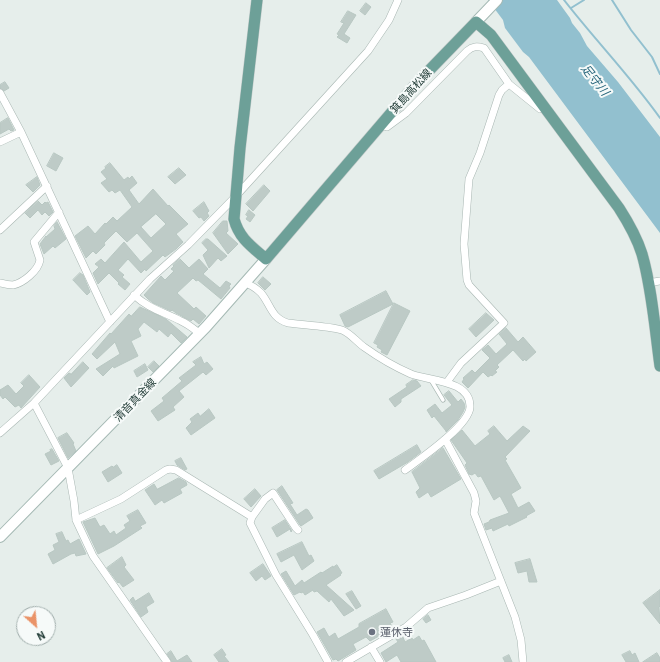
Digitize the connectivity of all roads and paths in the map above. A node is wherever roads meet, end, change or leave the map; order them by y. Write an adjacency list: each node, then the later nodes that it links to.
1 (257, 0): 12 (main road)
2 (398, 0): 12 (street)
3 (497, 0): 4 (main road)
4 (476, 22): 7 (main road); 8 (main road, 箕島高松線)
5 (509, 84): 7 (street); 8 (street); 24 (street)
6 (0, 93): 9 (street)
7 (544, 106): 17 (main road)
8 (381, 125): 15 (main road, 箕島高松線)
9 (21, 132): 10 (street); 11 (street)
10 (0, 142)
11 (47, 186): 13 (street); 14 (street)
12 (236, 196): 15 (main road); 19 (street)
13 (58, 212): 18 (street); 20 (street)
14 (0, 230)
15 (266, 259): 16 (main road, 清音真金線)
16 (245, 282): 21 (main road, 清音真金線); 23 (street)
17 (654, 282): 22 (main road)
18 (0, 283)
19 (134, 295): 20 (street); 21 (street)
20 (110, 322): 26 (street)
21 (199, 334): 29 (main road, 清音真金線)
22 (660, 366)
23 (432, 380): 24 (street); 25 (lane)
24 (447, 382): 28 (street)
25 (443, 400)
26 (34, 403): 27 (street); 29 (street)
27 (0, 434)
28 (445, 439): 30 (street); 35 (street)
29 (68, 468): 32 (street); 34 (main road, 清音真金線)
30 (405, 470)
31 (252, 517): 32 (street); 33 (street); 38 (street)
32 (76, 520): 37 (street)
33 (298, 530)
34 (0, 537)
35 (501, 581): 36 (street); 41 (street)
36 (371, 647): 39 (street); 40 (street)
37 (168, 662)
38 (328, 662)
39 (346, 662)
40 (380, 662)
41 (523, 662)

